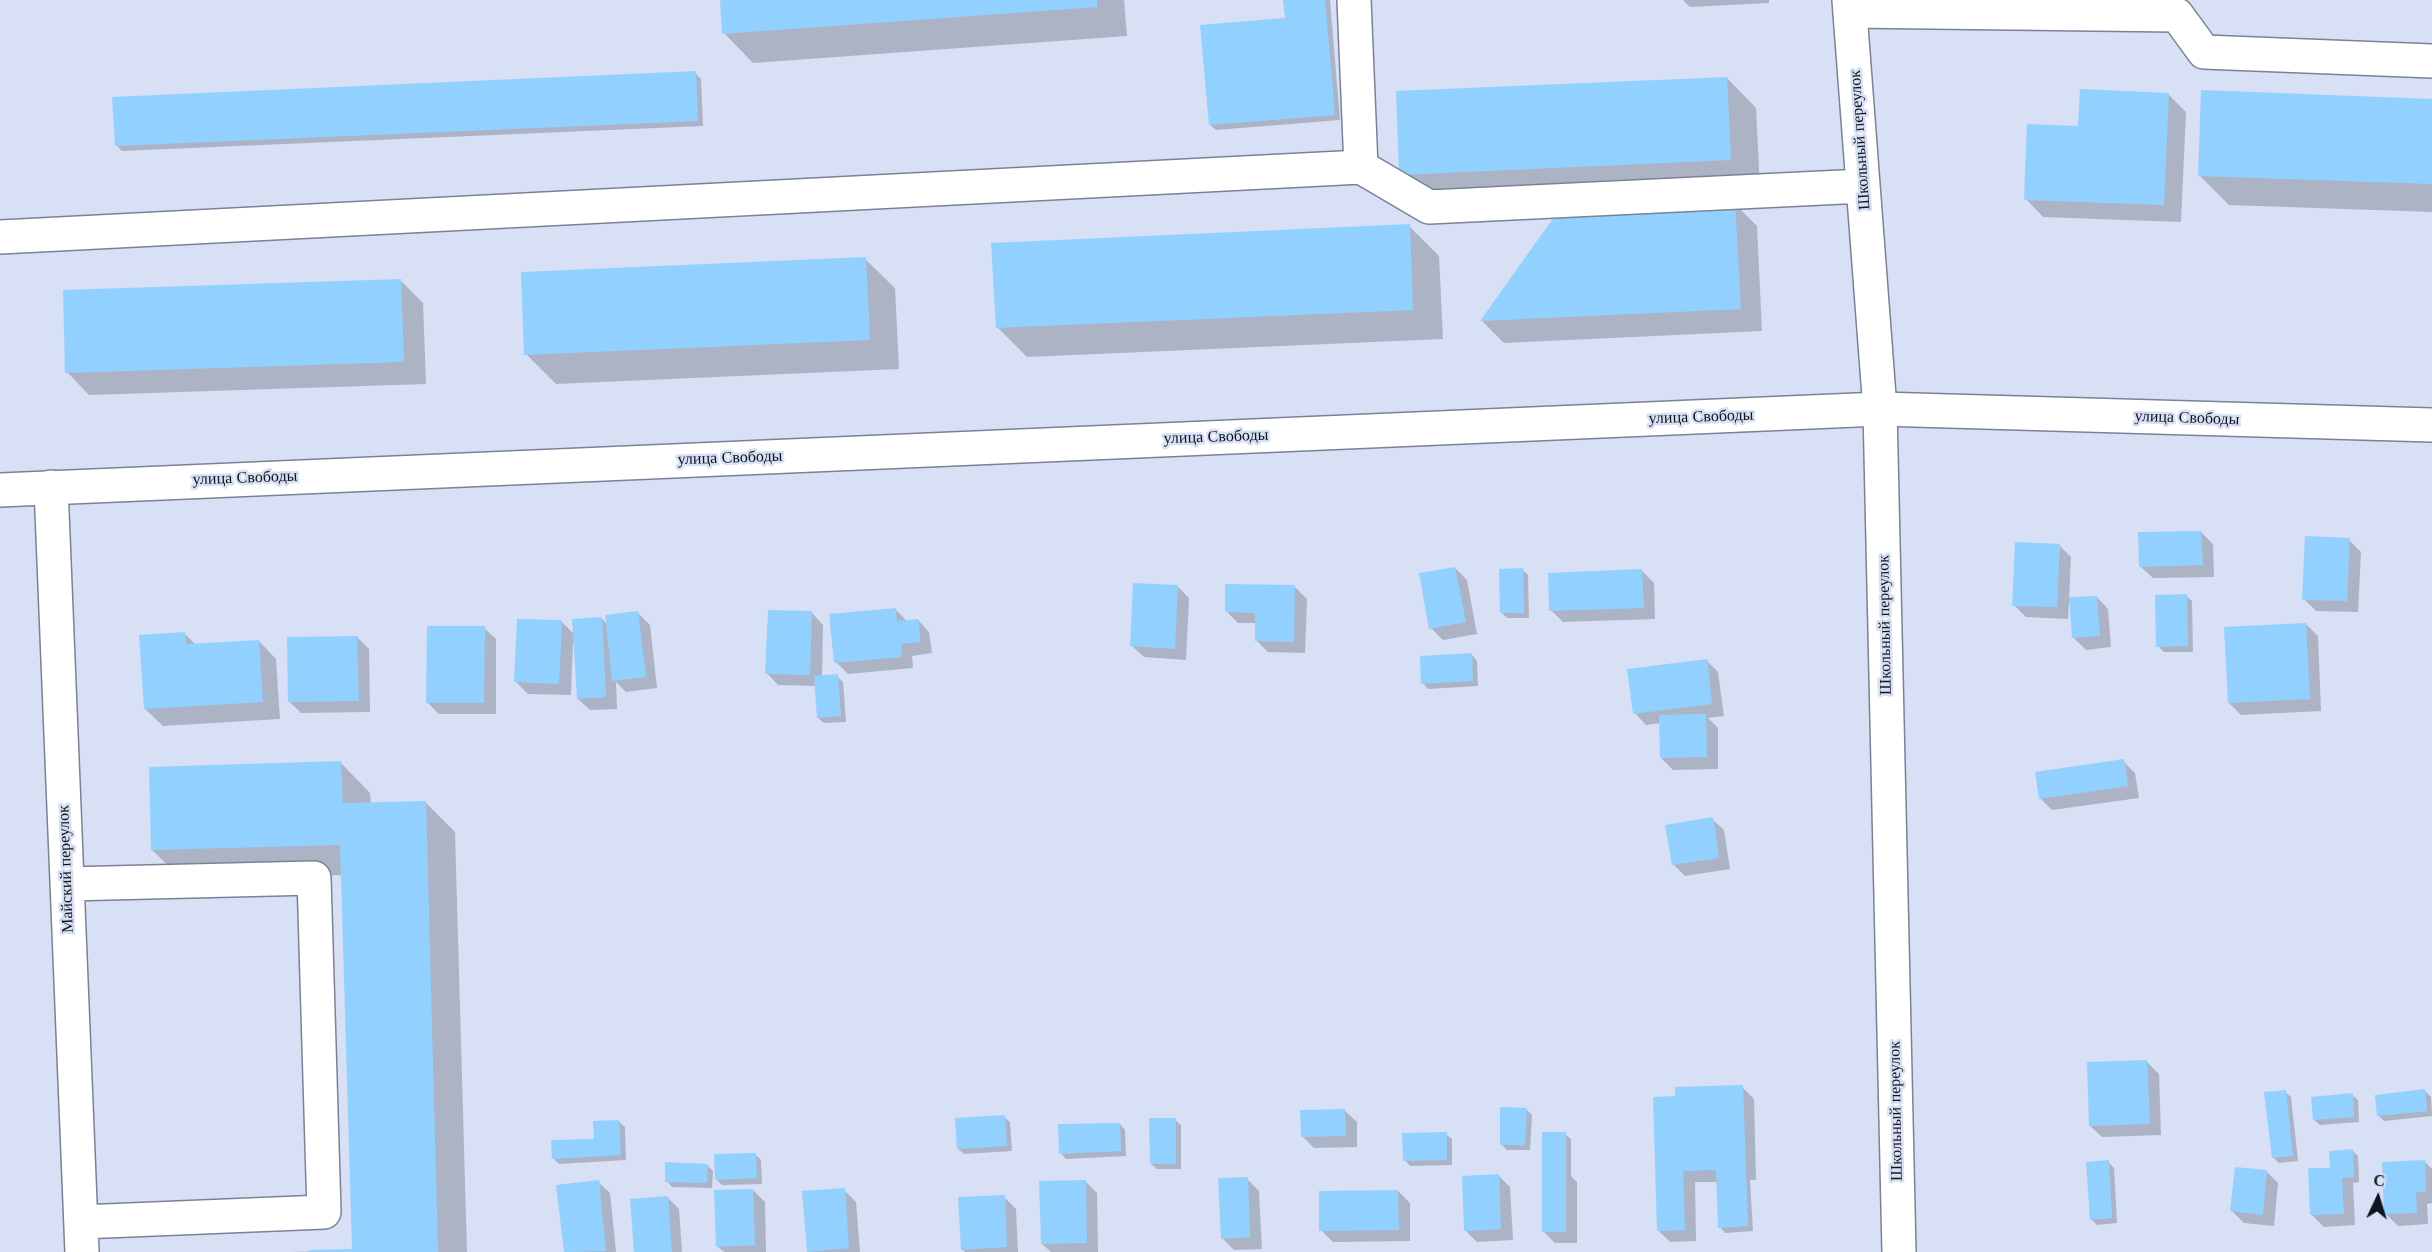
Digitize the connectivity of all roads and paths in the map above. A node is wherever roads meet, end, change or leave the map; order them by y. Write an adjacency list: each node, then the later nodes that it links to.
1 (1354, 0): 4 (main road)
2 (1850, 5): 3 (main road); 5 (main road, Школьный переулок)
3 (2432, 61)
4 (1361, 167): 5 (main road); 6 (main road)
5 (1863, 186): 7 (main road, Школьный переулок)
6 (0, 237)
7 (1880, 409): 8 (main road, улица Свободы); 9 (main road, улица Свободы); 13 (main road, Школьный переулок)
8 (2432, 425)
9 (51, 487): 10 (main road, улица Свободы); 11 (main road, Майский переулок)
10 (0, 490)
11 (67, 884): 12 (main road, Майский переулок); 12 (main road)
12 (81, 1237)
13 (1899, 1252)

